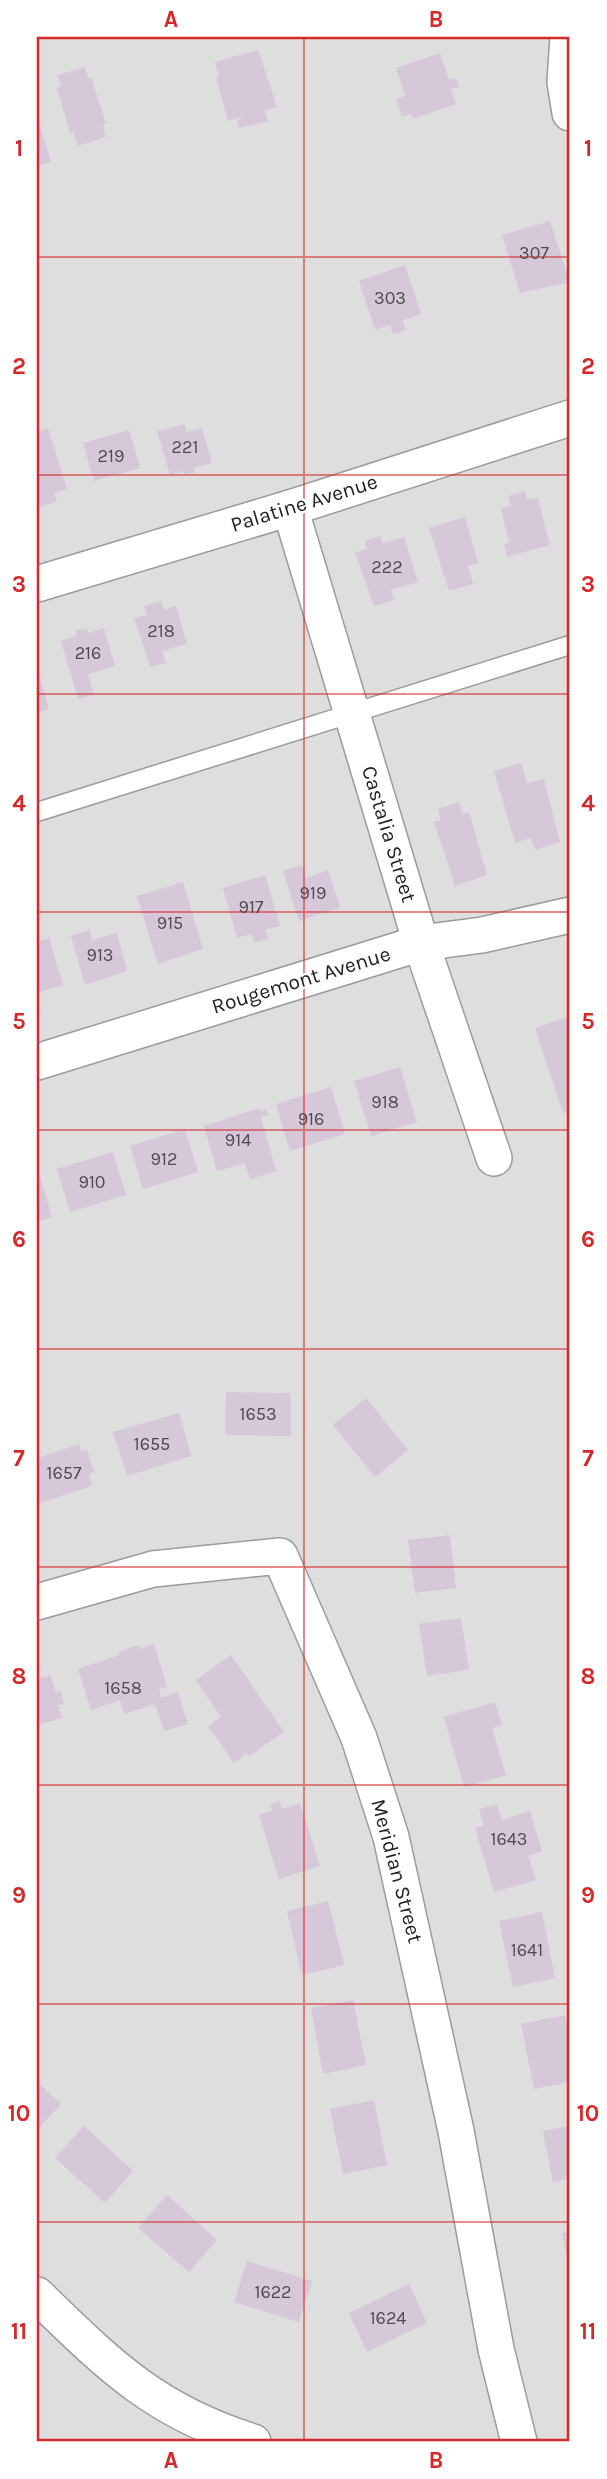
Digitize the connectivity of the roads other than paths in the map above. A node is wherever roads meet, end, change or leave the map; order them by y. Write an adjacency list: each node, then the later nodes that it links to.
1 (568, 37): 2 (street)
2 (570, 113)
3 (570, 418): 4 (street, Palatine Avenue)
4 (290, 508): 5 (street, Palatine Avenue); 7 (street, Castalia Street)
5 (37, 584)
6 (570, 645): 7 (lane)
7 (353, 715): 8 (lane); 10 (street, Castalia Street)
8 (37, 812)
9 (570, 915): 10 (street, Rougemont Avenue)
10 (421, 943): 11 (street, Rougemont Avenue); 12 (street, Castalia Street)
11 (37, 1062)
12 (494, 1158)
13 (37, 1602): 16 (street, Meridian Street)
14 (37, 2295): 15 (street)
15 (253, 2442)
16 (519, 2442)

